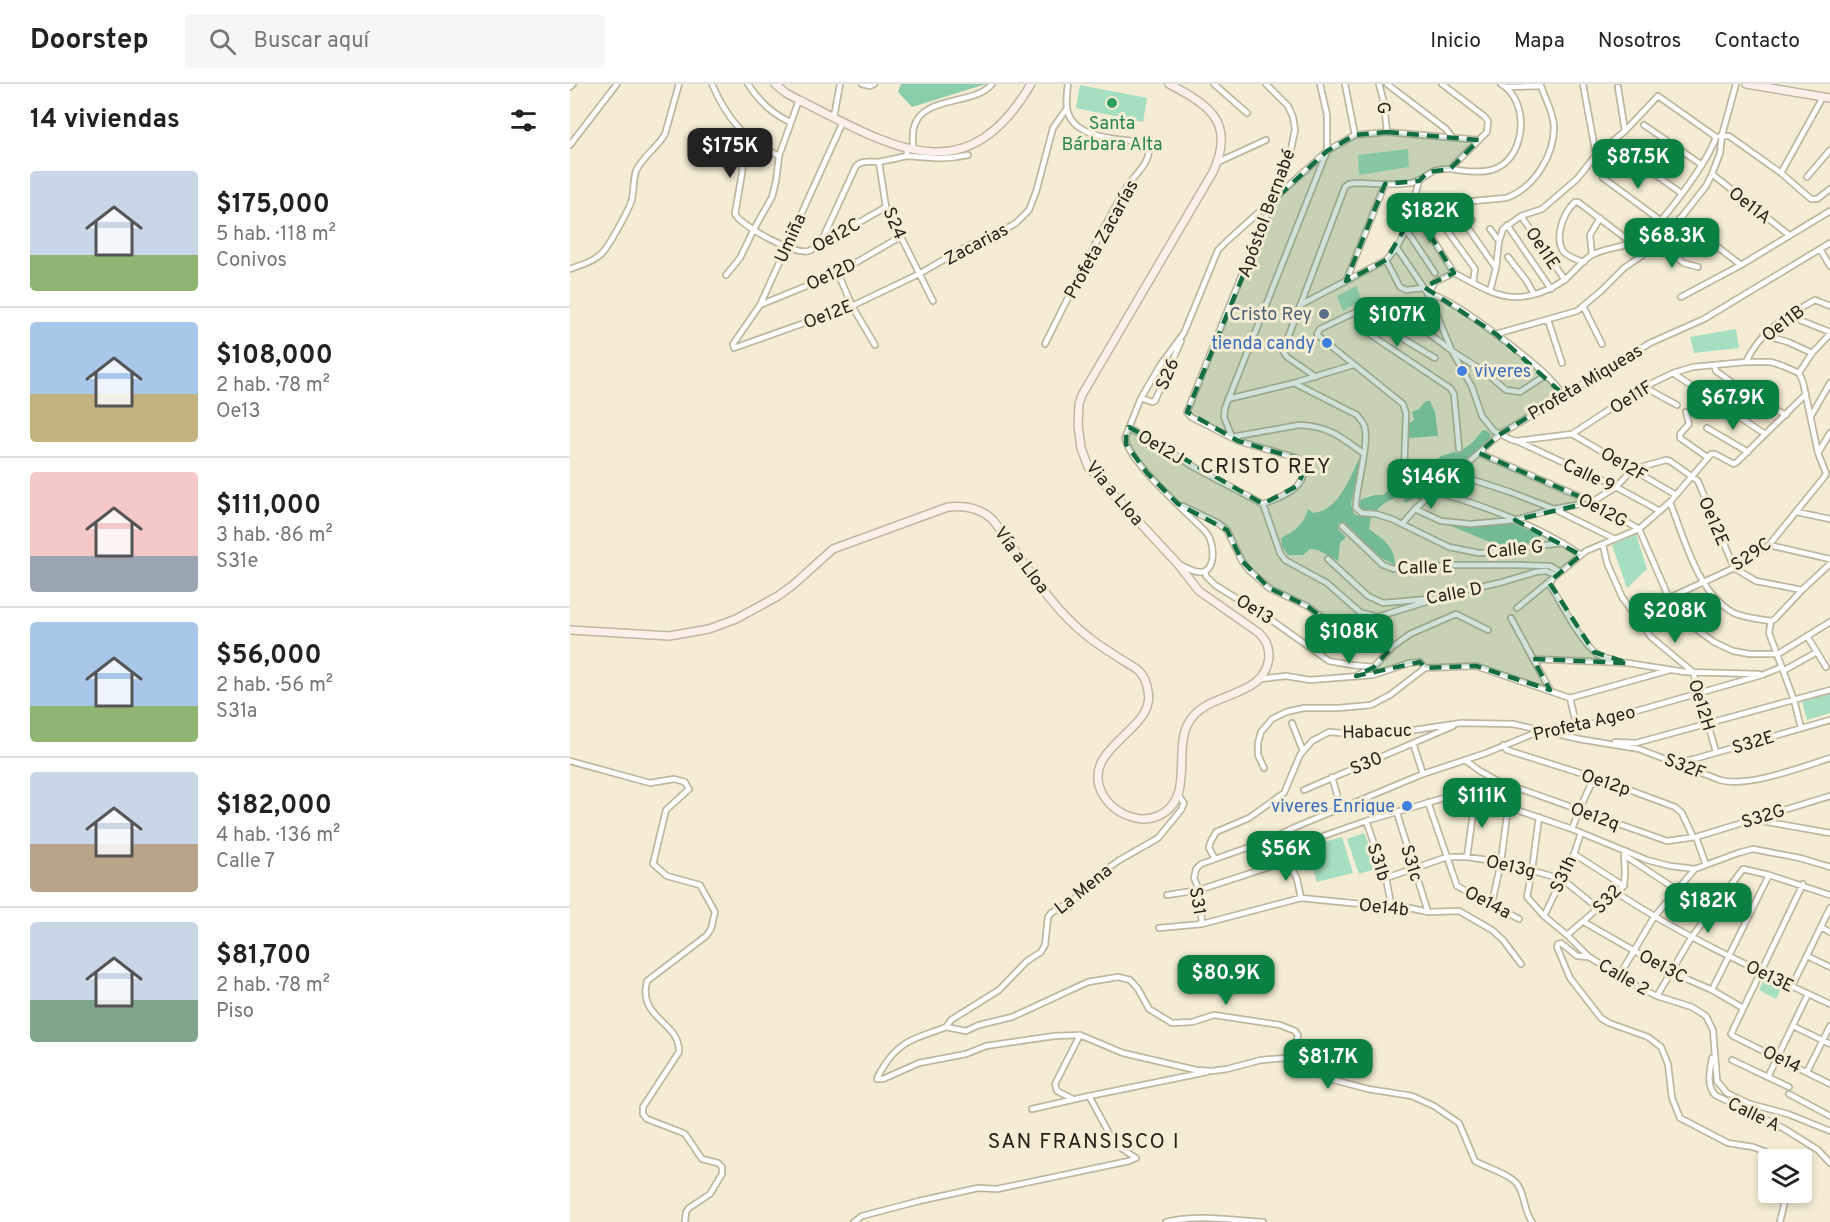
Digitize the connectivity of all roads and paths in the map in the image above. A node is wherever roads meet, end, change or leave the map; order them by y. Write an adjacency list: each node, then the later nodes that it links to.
1 (616, 84): 45 (street)
2 (680, 84): 98 (street)
3 (712, 84): 40 (street)
4 (748, 84): 33 (street)
5 (775, 84): 29 (street)
6 (840, 84): 32 (street)
7 (862, 84): 8 (street)
8 (874, 84)
9 (992, 84): 49 (street)
10 (1031, 84): 49 (street)
11 (1068, 84): 30 (street)
12 (1169, 84): 54 (street, Via a Lloa)
13 (1214, 84): 31 (street)
14 (1266, 84): 65 (street, Apóstol Bernabé)
15 (1320, 84): 48 (street)
16 (1345, 84): 38 (street)
17 (1379, 84): 37 (street, G)
18 (1387, 84): 41 (street)
19 (1442, 84): 43 (street)
20 (1501, 84): 26 (street)
21 (1583, 84): 51 (street)
22 (1736, 84): 39 (street)
23 (1746, 84): 25 (street)
24 (1542, 85): 26 (street); 76 (street)
25 (1760, 85): 28 (street)
26 (1507, 87): 56 (street)
27 (1618, 87): 36 (street)
28 (1827, 98): 57 (street)
29 (799, 100): 32 (street); 33 (street)
30 (1066, 108): 102 (street, Zacarias); 127 (street, Profeta Zacarías)
31 (1247, 113)
32 (834, 117): 34 (street)
33 (790, 122): 52 (street)
34 (843, 122): 49 (street); 87 (street, Umiña)
35 (1644, 125): 55 (street)
36 (1625, 131): 42 (street); 51 (street)
37 (1387, 132): 38 (street); 41 (street)
38 (1355, 135): 48 (street)
39 (1722, 135): 42 (street); 57 (street); 58 (street)
40 (745, 136): 52 (street); 78 (street, Oe12C)
41 (1452, 137): 43 (street)
42 (1716, 137): 55 (street)
43 (1479, 140): 56 (street)
44 (1266, 141): 54 (street)
45 (570, 145)
46 (1621, 150): 64 (street)
47 (1830, 150): 59 (street)
48 (1327, 151): 65 (street); 149 (street)
49 (909, 152): 50 (street); 53 (street)
50 (968, 155)
51 (1596, 155): 68 (street)
52 (778, 156): 78 (street)
53 (879, 162): 66 (street, S24); 86 (street)
54 (1218, 162): 198 (street, Via a Lloa)
55 (1702, 165): 64 (street)
56 (1450, 170): 61 (street)
57 (1781, 173): 63 (street)
58 (1712, 174): 70 (street); 80 (street, Oe11A)
59 (1807, 177)
60 (1603, 178): 72 (street)
61 (1419, 181): 62 (street); 76 (street)
62 (1385, 184): 105 (street); 114 (street)
63 (1830, 189)
64 (1681, 193): 72 (street)
65 (1274, 200): 123 (street); 161 (street, Apóstol Bernabé)
66 (886, 207): 81 (street, S24); 86 (street, Oe12C)
67 (1830, 211): 80 (street)
68 (1521, 216): 75 (street); 104 (street, Oe11E)
69 (1600, 218): 83 (street); 90 (street); 93 (street)
70 (1680, 218): 84 (street); 94 (street)
71 (1472, 220): 73 (street)
72 (1660, 220): 83 (street)
73 (1441, 222): 74 (street); 106 (street)
74 (1423, 224): 76 (street); 101 (street)
75 (1507, 225): 82 (street); 108 (street)
76 (1405, 228): 88 (street); 100 (street)
77 (1468, 228): 97 (street)
78 (754, 229): 87 (street, Oe12C); 103 (street)
79 (1490, 229): 82 (street)
80 (1789, 235): 94 (street)
81 (900, 237): 99 (street, Oe12D); 102 (street, S24)
82 (1499, 241): 97 (street)
83 (1632, 243): 90 (street)
84 (1662, 243): 96 (street); 117 (street)
85 (1830, 243): 89 (street, Profeta Miqueas)
86 (820, 244): 87 (street, Oe12C)
87 (785, 247): 115 (street, Umiña)
88 (1397, 249): 92 (street); 107 (street)
89 (1820, 249): 95 (street); 146 (street, Profeta Miqueas)
90 (1592, 255): 93 (street)
91 (1508, 257): 111 (street)
92 (1386, 260): 105 (street); 107 (street)
93 (1584, 262): 104 (street)
94 (1740, 266): 112 (street)
95 (1830, 266)
96 (1698, 267)
97 (1496, 268): 109 (street)
98 (570, 269)
99 (838, 273): 115 (street, Oe12D); 116 (street)
100 (1435, 273)
101 (1454, 273): 106 (street); 110 (street)
102 (919, 274): 113 (street, S24); 116 (street, Oe12E)
103 (726, 275)
104 (1565, 280): 108 (street)
105 (1346, 281): 114 (street)
106 (1473, 283): 109 (street)
107 (1424, 288): 110 (street)
108 (1551, 289): 111 (street)
109 (1490, 291): 111 (street)
110 (1428, 294): 125 (street); 131 (street)
111 (1534, 294)
112 (1681, 297)
113 (933, 301)
114 (1300, 304): 141 (street)
115 (760, 305): 130 (street, Umiña)
116 (852, 306): 129 (street); 130 (street, Oe12E)
117 (1583, 306): 122 (street); 128 (street)
118 (1830, 306): 120 (street, Oe11B)
119 (1384, 308): 121 (street); 131 (street); 136 (street)
120 (1787, 315): 124 (street); 126 (street, Oe11B)
121 (1370, 319): 133 (street); 163 (street)
122 (1548, 320): 125 (street); 135 (street)
123 (1184, 333): 147 (street); 147 (street, S26)
124 (1830, 333): 132 (street)
125 (1496, 334): 140 (street)
126 (1763, 335): 132 (street); 134 (street, Oe11B)
127 (1045, 344)
128 (1602, 344)
129 (875, 345)
130 (736, 348)
131 (1452, 351): 140 (street); 159 (street)
132 (1812, 352): 139 (street)
133 (1435, 358)
134 (1746, 362): 137 (street, Oe11F); 139 (street, Oe11F)
135 (1562, 363)
136 (1353, 365): 141 (street); 170 (street)
137 (1714, 365): 138 (street, Oe11F); 148 (street)
138 (1673, 373): 144 (street, Oe11F); 154 (street)
139 (1799, 373): 145 (street)
140 (1546, 375): 146 (street)
141 (1316, 377): 142 (street)
142 (1294, 383): 149 (street); 167 (street)
143 (1830, 383): 153 (street)
144 (1644, 387): 150 (street); 158 (street, Oe11F)
145 (1806, 394): 152 (street); 153 (street)
146 (1564, 395): 159 (street, Profeta Miqueas)
147 (1140, 398): 155 (street)
148 (1754, 398): 152 (street); 154 (street)
149 (1228, 399): 161 (street)
150 (1677, 405)
151 (1686, 412): 168 (street)
152 (1786, 415): 160 (street)
153 (1811, 416): 166 (street)
154 (1742, 418): 160 (street)
155 (1129, 427): 180 (street); 181 (street, Oe12J)
156 (1707, 428): 164 (street)
157 (1830, 433): 166 (street)
158 (1572, 434): 162 (street, Oe11F); 169 (street, Oe12F)
159 (1499, 435): 162 (street, Oe11F); 165 (street, Profeta Miqueas)
160 (1765, 435): 164 (street)
161 (1232, 437): 167 (street); 181 (street)
162 (1516, 441): 175 (street, Calle 9)
163 (1459, 449)
164 (1748, 452): 168 (street)
165 (1479, 453): 171 (street, Profeta Miqueas); 178 (street, Oe12G)
166 (1818, 453): 173 (street)
167 (1364, 454): 188 (street)
168 (1707, 457): 172 (street)
169 (1633, 469): 172 (street); 175 (street); 177 (street, Oe12F)
170 (1404, 474)
171 (1455, 474): 176 (street, Profeta Miqueas); 183 (street)
172 (1692, 475): 177 (street); 200 (street, Oe12E)
173 (1824, 478): 174 (street); 185 (street, S29C)
174 (1830, 479)
175 (1616, 487): 178 (street); 184 (street, Calle 9)
176 (1435, 492): 182 (street, Profeta Miqueas); 187 (street)
177 (1676, 495): 179 (street)
178 (1592, 502): 183 (street); 190 (street, Oe12G)
179 (1670, 502): 184 (street); 203 (street)
180 (1178, 504): 201 (street); 215 (street)
181 (1263, 504): 205 (street)
182 (1416, 509): 187 (street); 188 (street, Profeta Miqueas)
183 (1554, 509): 187 (street); 191 (street)
184 (1660, 511): 190 (street)
185 (1797, 512): 186 (street); 194 (street, S29C)
186 (1830, 519)
187 (1515, 520): 192 (street)
188 (1402, 524): 192 (street, Calle G)
189 (1342, 526): 202 (street, Calle E)
190 (1639, 529): 191 (street); 206 (street, Oe12G)
191 (1615, 538): 193 (street)
192 (1563, 543): 195 (street)
193 (1603, 545): 195 (street); 225 (street, Oe12H)
194 (1769, 545): 197 (street); 200 (street, S29C)
195 (1581, 555): 202 (street)
196 (1328, 559): 205 (street, Calle D)
197 (1830, 559)
198 (1177, 563): 201 (street); 228 (street, Via a Lloa)
199 (1830, 564): 204 (street)
200 (1734, 568): 203 (street, S29C); 204 (street, Oe12E)
201 (1205, 571): 221 (street, Oe13)
202 (1556, 575): 205 (street, Calle D); 208 (street); 219 (street)
203 (1702, 583): 206 (street, S29C); 210 (street)
204 (1802, 590): 210 (street)
205 (1440, 598)
206 (1669, 598): 207 (street, S29C); 217 (street, Oe12G)
207 (1656, 603)
208 (1517, 608)
209 (1511, 618): 218 (street)
210 (1771, 621): 217 (street)
211 (1830, 622): 214 (street)
212 (570, 630): 255 (street, Vía a Lloa)
213 (1488, 630): 215 (street)
214 (1807, 636): 216 (street); 217 (street)
215 (1392, 647): 221 (street)
216 (1817, 652): 220 (street); 223 (street, Profeta Ageo)
217 (1778, 654): 223 (street)
218 (1533, 659): 219 (street); 229 (street)
219 (1628, 663): 224 (street)
220 (1826, 666)
221 (1374, 667): 227 (street)
222 (1425, 668): 227 (street); 229 (street); 250 (street)
223 (1782, 669): 226 (street, Profeta Ageo); 233 (street)
224 (1670, 670): 225 (street); 232 (street)
225 (1693, 672): 226 (street); 231 (street, Oe12H)
226 (1762, 675): 231 (street, Profeta Ageo)
227 (1356, 676): 228 (street)
228 (1260, 679): 255 (street)
229 (1550, 690): 232 (street)
230 (1830, 690): 233 (street)
231 (1698, 693): 237 (street, Oe12H); 238 (street, Profeta Ageo)
232 (1570, 698): 238 (street)
233 (1794, 700): 237 (street); 239 (street)
234 (1830, 720): 239 (street, S32E)
235 (1292, 723): 244 (street)
236 (1461, 723): 240 (street, Habacuc); 242 (street, S30); 244 (street, Habacuc)
237 (1708, 724): 241 (street); 245 (street, Oe12H)
238 (1577, 728): 240 (street, Profeta Ageo)
239 (1801, 728): 245 (street, S32E)
240 (1540, 731): 241 (street, S32F); 243 (street, Profeta Ageo)
241 (1600, 742): 249 (street, S32F)
242 (1413, 743): 251 (street); 252 (street, S30)
243 (1503, 745): 248 (street, Profeta Ageo); 253 (street, Oe12p)
244 (1303, 751): 274 (street, Habacuc)
245 (1716, 752): 249 (street, S32E)
246 (1830, 758): 249 (street, S32F)
247 (570, 760): 348 (street)
248 (1465, 760): 251 (street, Profeta Ageo); 261 (street, Oe12q)
249 (1676, 763)
250 (1264, 768)
251 (1423, 774): 260 (street, Profeta Ageo)
252 (1332, 777): 254 (street, S30); 260 (street)
253 (1594, 778): 261 (street, S31h); 269 (street, Oe12p)
254 (1304, 790)
255 (1179, 795): 326 (street, La Mena)
256 (1830, 796): 264 (street, S32G)
257 (1475, 799): 258 (street); 259 (street); 273 (street)
258 (1428, 802): 262 (street); 272 (street)
259 (1508, 807): 263 (street); 276 (street)
260 (1341, 808): 274 (street, Profeta Ageo)
261 (1579, 810): 266 (street, S31h); 269 (street, Oe12q)
262 (1396, 813): 265 (street); 279 (street, S31c)
263 (1539, 817): 266 (street); 281 (street)
264 (1754, 820): 267 (street); 269 (street, S32G)
265 (1366, 821): 275 (street); 284 (street, S31b)
266 (1572, 829): 268 (street)
267 (1830, 832)
268 (1581, 833): 270 (street); 271 (street, S31h)
269 (1695, 837): 277 (street, Oe12p)
270 (1625, 853): 280 (street); 287 (street, S32); 289 (street)
271 (1574, 854): 285 (street, S31h); 287 (street)
272 (1447, 857): 273 (street, Oe13g); 279 (street, Oe13g); 294 (street, Oe14a)
273 (1467, 857): 276 (street, Oe13g)
274 (1215, 859): 283 (street, Profeta Ageo)
275 (1288, 861): 288 (street); 293 (street)
276 (1501, 862): 281 (street, Oe13g); 294 (street)
277 (1706, 865): 278 (street); 280 (street)
278 (1830, 867)
279 (1414, 868): 284 (street, Oe13g); 298 (street, S31c)
280 (1695, 869): 289 (street)
281 (1532, 870): 285 (street, Oe13g); 299 (street, Calle 2)
282 (1769, 875): 286 (street); 308 (street); 310 (street)
283 (1194, 878): 288 (street, S31)
284 (1386, 878): 295 (street, S31b)
285 (1562, 879): 297 (street, Oe13g); 299 (street, S31h)
286 (1803, 885): 292 (street); 315 (street)
287 (1623, 886): 290 (street, S32)
288 (1199, 890): 291 (street); 303 (street, S31)
289 (1677, 890): 300 (street)
290 (1617, 893): 297 (street, S32); 300 (street, Oe13E)
291 (1167, 895)
292 (1830, 895)
293 (1301, 898): 295 (street, Oe14b); 303 (street, Oe14b)
294 (1492, 903): 301 (street, Oe14a)
295 (1391, 904): 298 (street, Oe14b)
296 (1830, 908): 304 (street)
297 (1599, 909): 302 (street, S32)
298 (1428, 912): 313 (street, Oe14b)
299 (1544, 915): 307 (street, Calle 2)
300 (1654, 918): 308 (street, Oe13E); 309 (street)
301 (1519, 919)
302 (1584, 922): 307 (street, S32); 309 (street, Oe13C)
303 (1202, 924): 305 (street, Oe14b)
304 (1821, 927): 306 (street); 311 (street)
305 (1159, 928)
306 (1830, 932)
307 (1567, 935): 312 (street, Calle 2)
308 (1691, 938): 310 (street, Oe13E); 316 (street)
309 (1634, 951): 316 (street, Oe13C); 317 (street)
310 (1729, 956): 315 (street, Oe13E); 319 (street)
311 (1807, 956): 314 (street); 318 (street)
312 (1589, 957): 317 (street, Calle 2); 345 (street)
313 (1521, 964)
314 (1830, 968)
315 (1761, 971): 318 (street, Oe13E); 323 (street)
316 (1671, 972): 319 (street, Oe13C); 321 (street)
317 (1619, 976): 321 (street, Calle 2)
318 (1792, 986): 320 (street, Oe13E)
319 (1712, 990): 323 (street, Oe13C)
320 (1808, 994): 322 (street, Oe13E); 324 (street)
321 (1657, 996): 330 (street, Calle 2)
322 (1830, 1004)
323 (1743, 1008): 331 (street, Oe14)
324 (1793, 1026): 328 (street); 331 (street)
325 (1830, 1026): 328 (street)
326 (946, 1027): 327 (street, La Mena); 332 (street)
327 (1080, 1035): 334 (street); 341 (street)
328 (1822, 1040): 329 (street); 335 (street)
329 (1830, 1044)
330 (1714, 1050): 344 (street); 346 (street, Calle A)
331 (1778, 1057): 335 (street, Oe14); 336 (street)
332 (1286, 1058): 334 (street); 352 (street)
333 (1732, 1060): 336 (street)
334 (1212, 1071): 340 (street)
335 (1807, 1072): 337 (street, Oe14)
336 (1768, 1077): 338 (street)
337 (1830, 1083)
338 (1789, 1087)
339 (1789, 1094): 343 (street)
340 (1089, 1096): 341 (street); 349 (street)
341 (1073, 1099): 342 (street)
342 (1032, 1109)
343 (1830, 1116)
344 (1830, 1131)
345 (1758, 1150)
346 (1830, 1163)
347 (1784, 1203): 353 (street)
348 (685, 1222)
349 (854, 1222)
350 (1166, 1222): 351 (street)
351 (1263, 1222)
352 (1532, 1222)
353 (1780, 1222)

